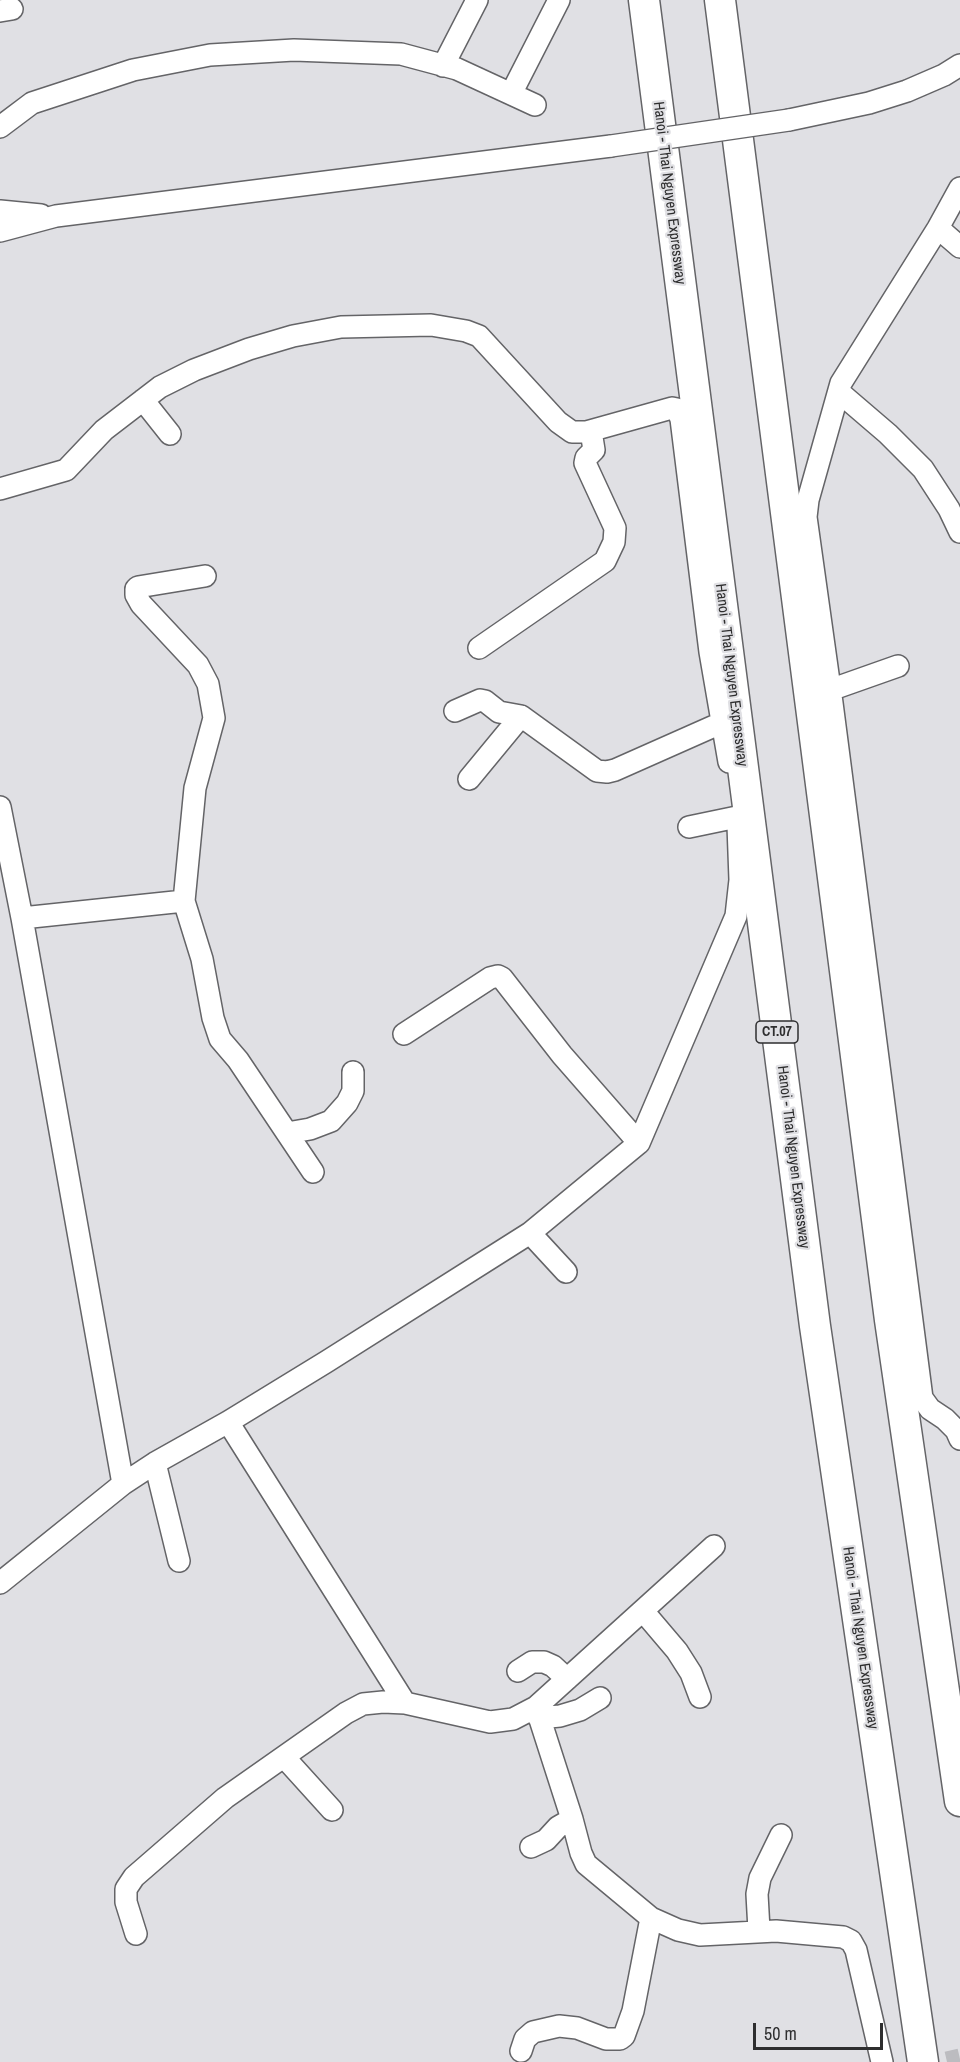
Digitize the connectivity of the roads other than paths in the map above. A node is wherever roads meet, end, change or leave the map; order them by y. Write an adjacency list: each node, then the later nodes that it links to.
1 (477, 0): 6 (street)
2 (559, 0): 7 (street)
3 (644, 0): 68 (highway, Hanoi - Thai Nguyen Expressway / CT.07)
4 (720, 0): 58 (highway)
5 (960, 65): 12 (street, bridge)
6 (443, 66): 7 (street); 9 (street)
7 (512, 94): 8 (street)
8 (535, 105)
9 (0, 127)
10 (960, 188): 13 (street)
11 (0, 211): 12 (street)
12 (56, 216): 14 (street)
13 (938, 228): 15 (street); 16 (street)
14 (0, 231)
15 (960, 247)
16 (838, 392): 21 (street); 26 (street)
17 (142, 400): 18 (street); 19 (street); 20 (street)
18 (591, 431): 24 (street); 29 (street)
19 (170, 434)
20 (0, 489)
21 (951, 502): 22 (street)
22 (960, 532)
23 (205, 576): 34 (street)
24 (479, 648)
25 (898, 666): 26 (street)
26 (830, 690): 44 (street)
27 (455, 711): 28 (street)
28 (521, 716): 29 (street); 30 (street)
29 (721, 723): 32 (street)
30 (469, 779)
31 (0, 807): 35 (street)
32 (737, 817): 33 (street); 39 (street)
33 (689, 827)
34 (184, 902): 35 (street); 38 (street)
35 (22, 918): 46 (street)
36 (404, 1034): 39 (street)
37 (354, 1072): 38 (street)
38 (287, 1134): 40 (street)
39 (639, 1143): 41 (street)
40 (313, 1172)
41 (530, 1233): 42 (street); 43 (street)
42 (566, 1272)
43 (228, 1422): 45 (street); 55 (street)
44 (960, 1439)
45 (155, 1463): 46 (street); 48 (street)
46 (123, 1484): 49 (street)
47 (714, 1546): 50 (street)
48 (179, 1561)
49 (0, 1583)
50 (643, 1611): 52 (street); 53 (street)
51 (519, 1671): 52 (street)
52 (567, 1679): 56 (street)
53 (700, 1697)
54 (600, 1698): 56 (street)
55 (405, 1703): 56 (street); 57 (street)
56 (538, 1712): 60 (street)
57 (284, 1756): 59 (street); 65 (street)
58 (960, 1801)
59 (332, 1810)
60 (572, 1819): 62 (street); 63 (street)
61 (781, 1835): 64 (street)
62 (531, 1847)
63 (651, 1918): 64 (street); 66 (street)
64 (759, 1930): 67 (street)
65 (136, 1934)
66 (521, 2051)
67 (882, 2062)
68 (923, 2062)

